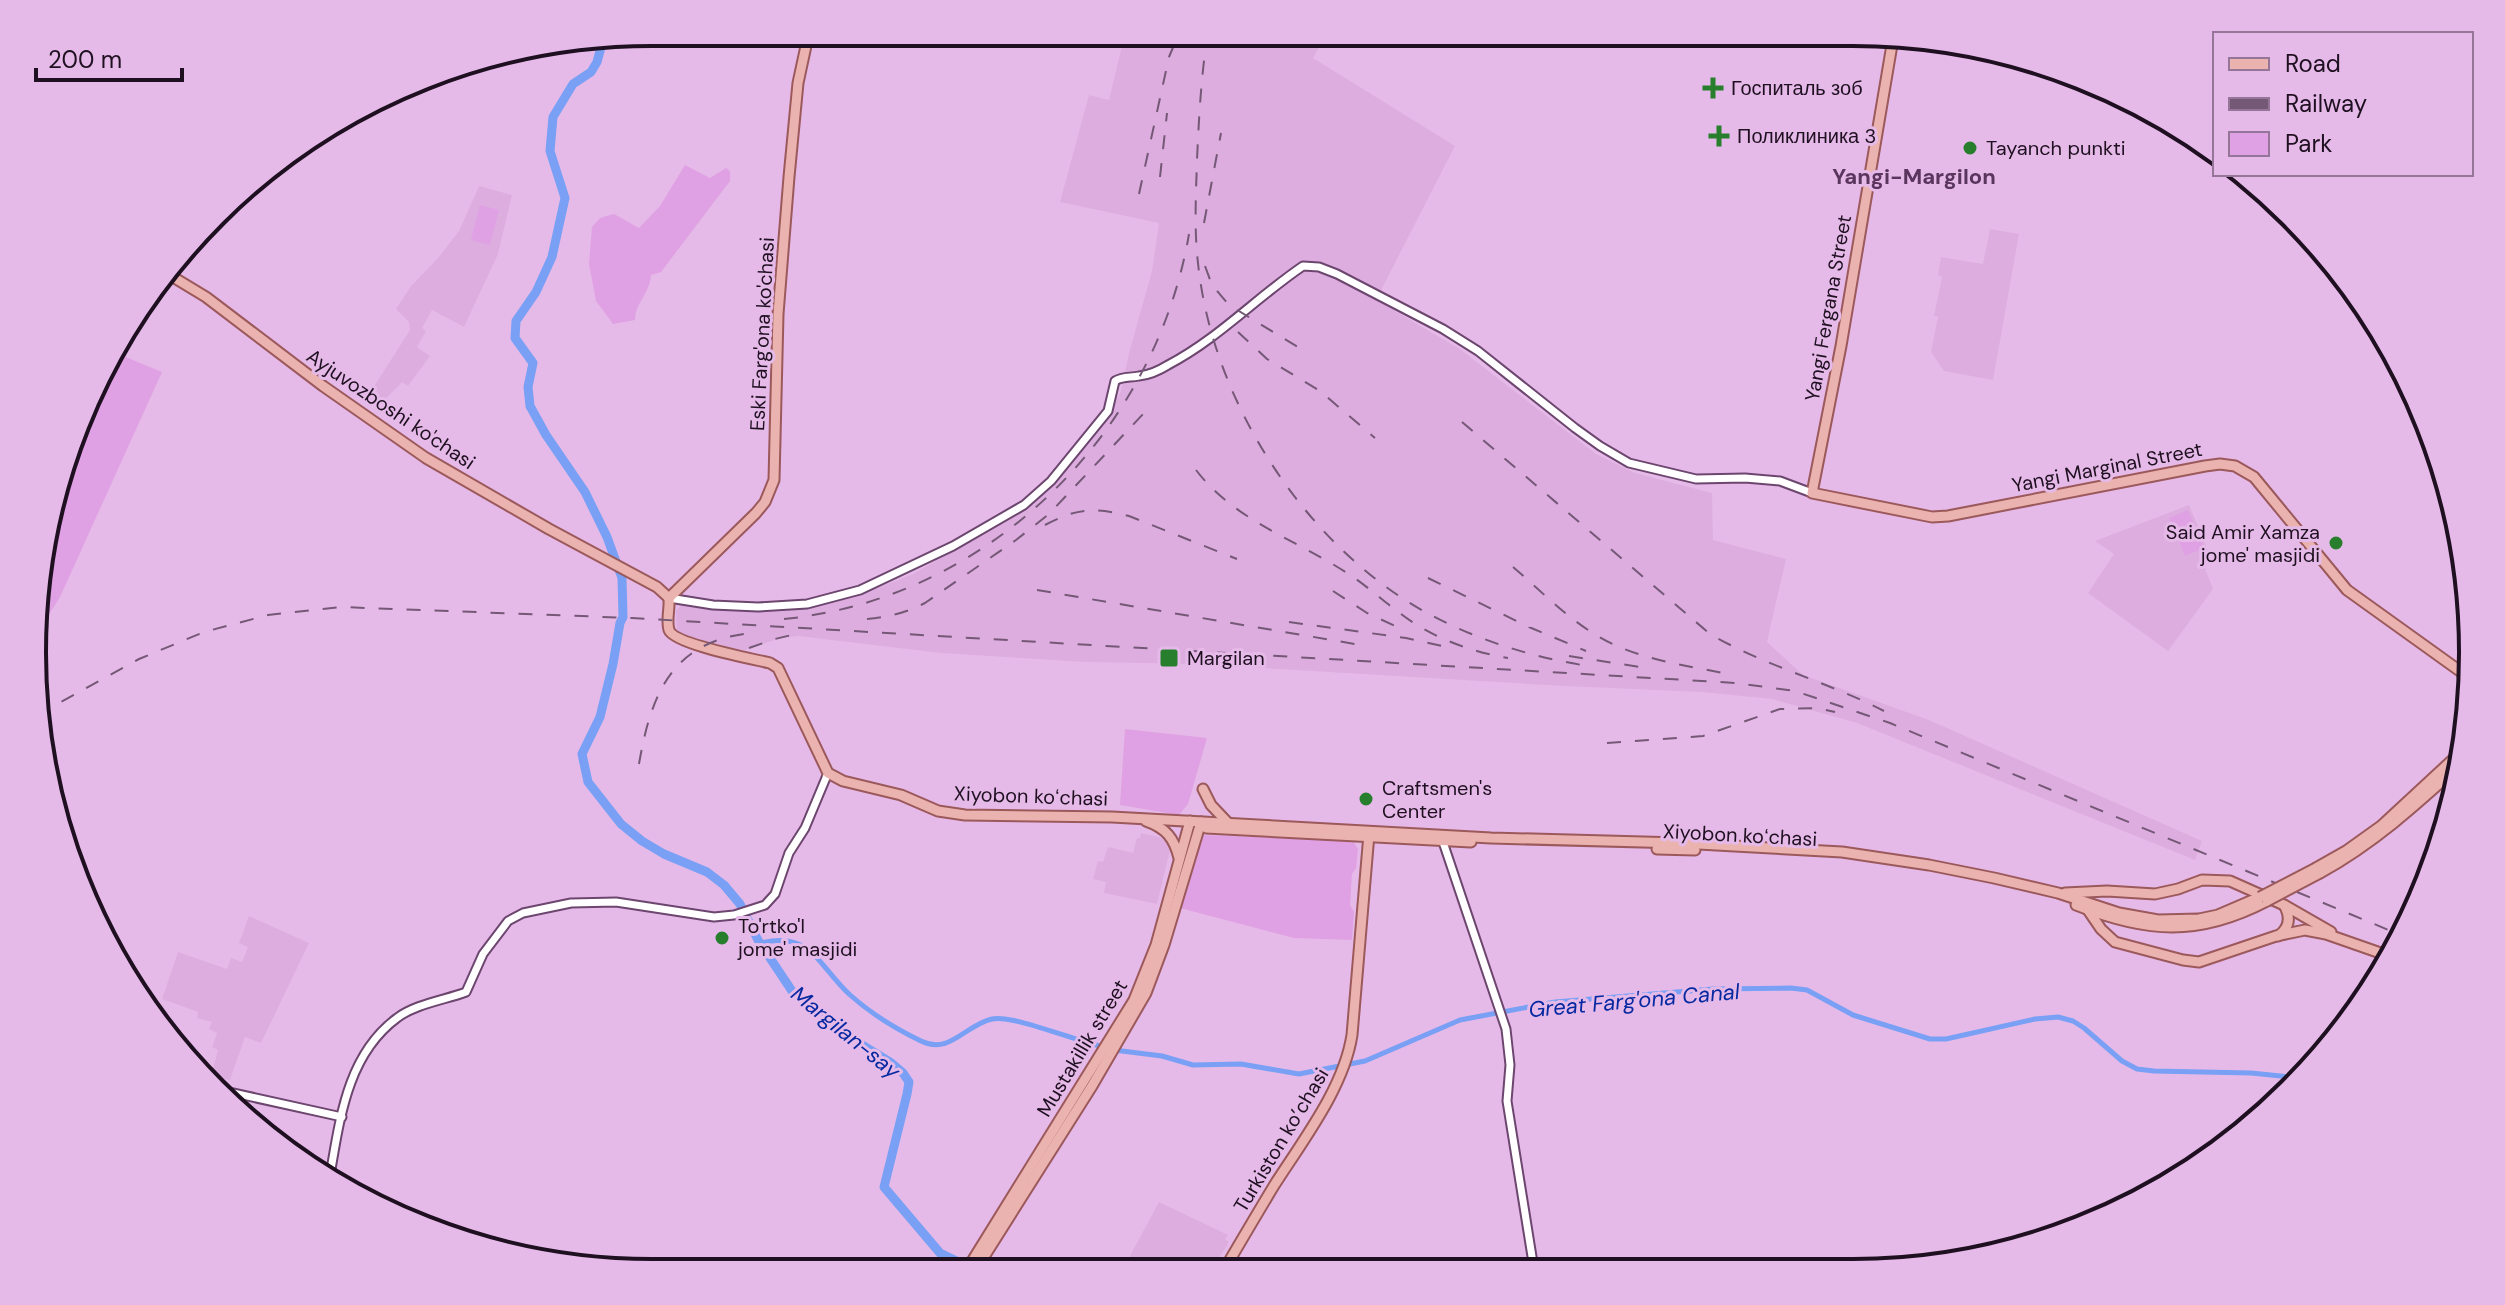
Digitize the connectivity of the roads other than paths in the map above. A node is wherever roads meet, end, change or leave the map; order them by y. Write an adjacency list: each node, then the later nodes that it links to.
1 (806, 46): 5 (main road, Eski Farg'ona ko'chasi)
2 (1892, 47): 4 (main road, Yangi Fergana Street)
3 (175, 278): 5 (main road, Ayjuvozboshi ko'chasi)
4 (1812, 493): 5 (street); 6 (main road, Yangi Marginal Street)
5 (669, 598): 8 (main road)
6 (2459, 670)
7 (2448, 764): 18 (main road)
8 (828, 773): 11 (main road, Xiyobon koʻchasi); 32 (street)
9 (2445, 778): 18 (main road)
10 (1203, 789): 13 (main road)
11 (1139, 819): 12 (main road, Xiyobon koʻchasi); 17 (main road)
12 (1194, 824): 13 (main road, Xiyobon koʻchasi); 14 (main road, Xiyobon koʻchasi); 17 (main road, Mustakillik street); 22 (main road, Mustakillik street)
13 (1229, 824): 14 (main road, Xiyobon koʻchasi)
14 (1369, 834): 15 (main road, Xiyobon koʻchasi); 16 (main road, Xiyobon koʻchasi); 35 (main road, Turkiston ko’chasi)
15 (1443, 842): 16 (main road, Xiyobon koʻchasi); 36 (street)
16 (1751, 850): 20 (main road, Xiyobon koʻchasi); 25 (main road, Xiyobon koʻchasi)
17 (1180, 861): 22 (main road, Mustakillik street)
18 (2318, 871): 21 (main road, bridge)
19 (2107, 891): 20 (main road); 23 (main road); 24 (main road)
20 (2058, 893): 24 (main road, Xiyobon koʻchasi)
21 (2263, 899): 24 (main road, Xiyobon koʻchasi); 26 (main road, Xiyobon koʻchasi)
22 (1172, 900): 34 (main road, Mustakillik street)
23 (2284, 905): 27 (main road); 29 (main road)
24 (2106, 909)
25 (2088, 910): 26 (main road, Xiyobon koʻchasi); 28 (main road)
26 (2116, 919): 28 (main road)
27 (2276, 936): 28 (main road); 29 (main road)
28 (2109, 938)
29 (2345, 940): 30 (main road)
30 (2380, 953)
31 (238, 1094): 32 (street)
32 (342, 1117): 33 (street)
33 (332, 1167)
34 (980, 1259)
35 (1231, 1259)
36 (1532, 1259)

